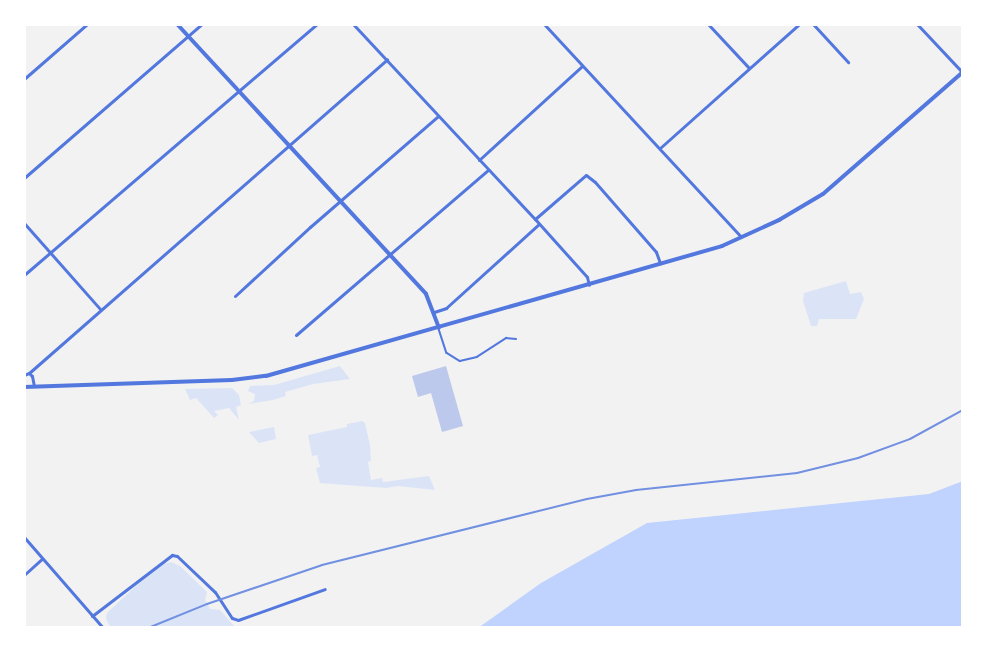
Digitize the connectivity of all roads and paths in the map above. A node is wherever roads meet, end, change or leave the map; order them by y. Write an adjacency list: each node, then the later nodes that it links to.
1 (87, 24): 17 (street)
2 (177, 24): 11 (street)
3 (202, 24): 11 (street)
4 (317, 24): 18 (street)
5 (353, 24): 12 (street)
6 (544, 24): 14 (street)
7 (708, 24): 15 (street)
8 (798, 24): 15 (street)
9 (813, 24): 13 (street)
10 (917, 24): 16 (street)
11 (188, 35): 18 (street); 24 (street)
12 (387, 60): 19 (street); 20 (street)
13 (848, 62)
14 (582, 65): 21 (street); 22 (street)
15 (749, 68): 21 (street)
16 (963, 72): 29 (street)
17 (24, 79)
18 (239, 92): 20 (street); 30 (street)
19 (438, 116): 22 (street); 25 (street)
20 (289, 146): 25 (street); 36 (street)
21 (660, 148): 29 (street)
22 (479, 160): 23 (street)
23 (489, 170): 26 (street); 31 (street)
24 (24, 178)
25 (339, 201): 31 (street); 35 (street)
26 (535, 219): 28 (street); 32 (street)
27 (24, 223): 30 (street)
28 (538, 224): 34 (street); 37 (street)
29 (742, 238): 32 (street)
30 (52, 254): 33 (street); 36 (street)
31 (389, 255): 37 (street); 39 (street)
32 (660, 264): 34 (street)
33 (24, 275)
34 (589, 285): 38 (street)
35 (235, 296)
36 (100, 309): 41 (street)
37 (434, 312): 38 (street)
38 (439, 328): 40 (lane); 43 (street)
39 (296, 335)
40 (516, 339)
41 (29, 373): 42 (street); 43 (street)
42 (24, 375)
43 (34, 386): 44 (street)
44 (24, 387)
45 (24, 537): 46 (street)
46 (42, 559): 47 (street); 49 (street)
47 (24, 575)
48 (325, 589): 49 (street)
49 (92, 616): 50 (street)
50 (103, 628)

